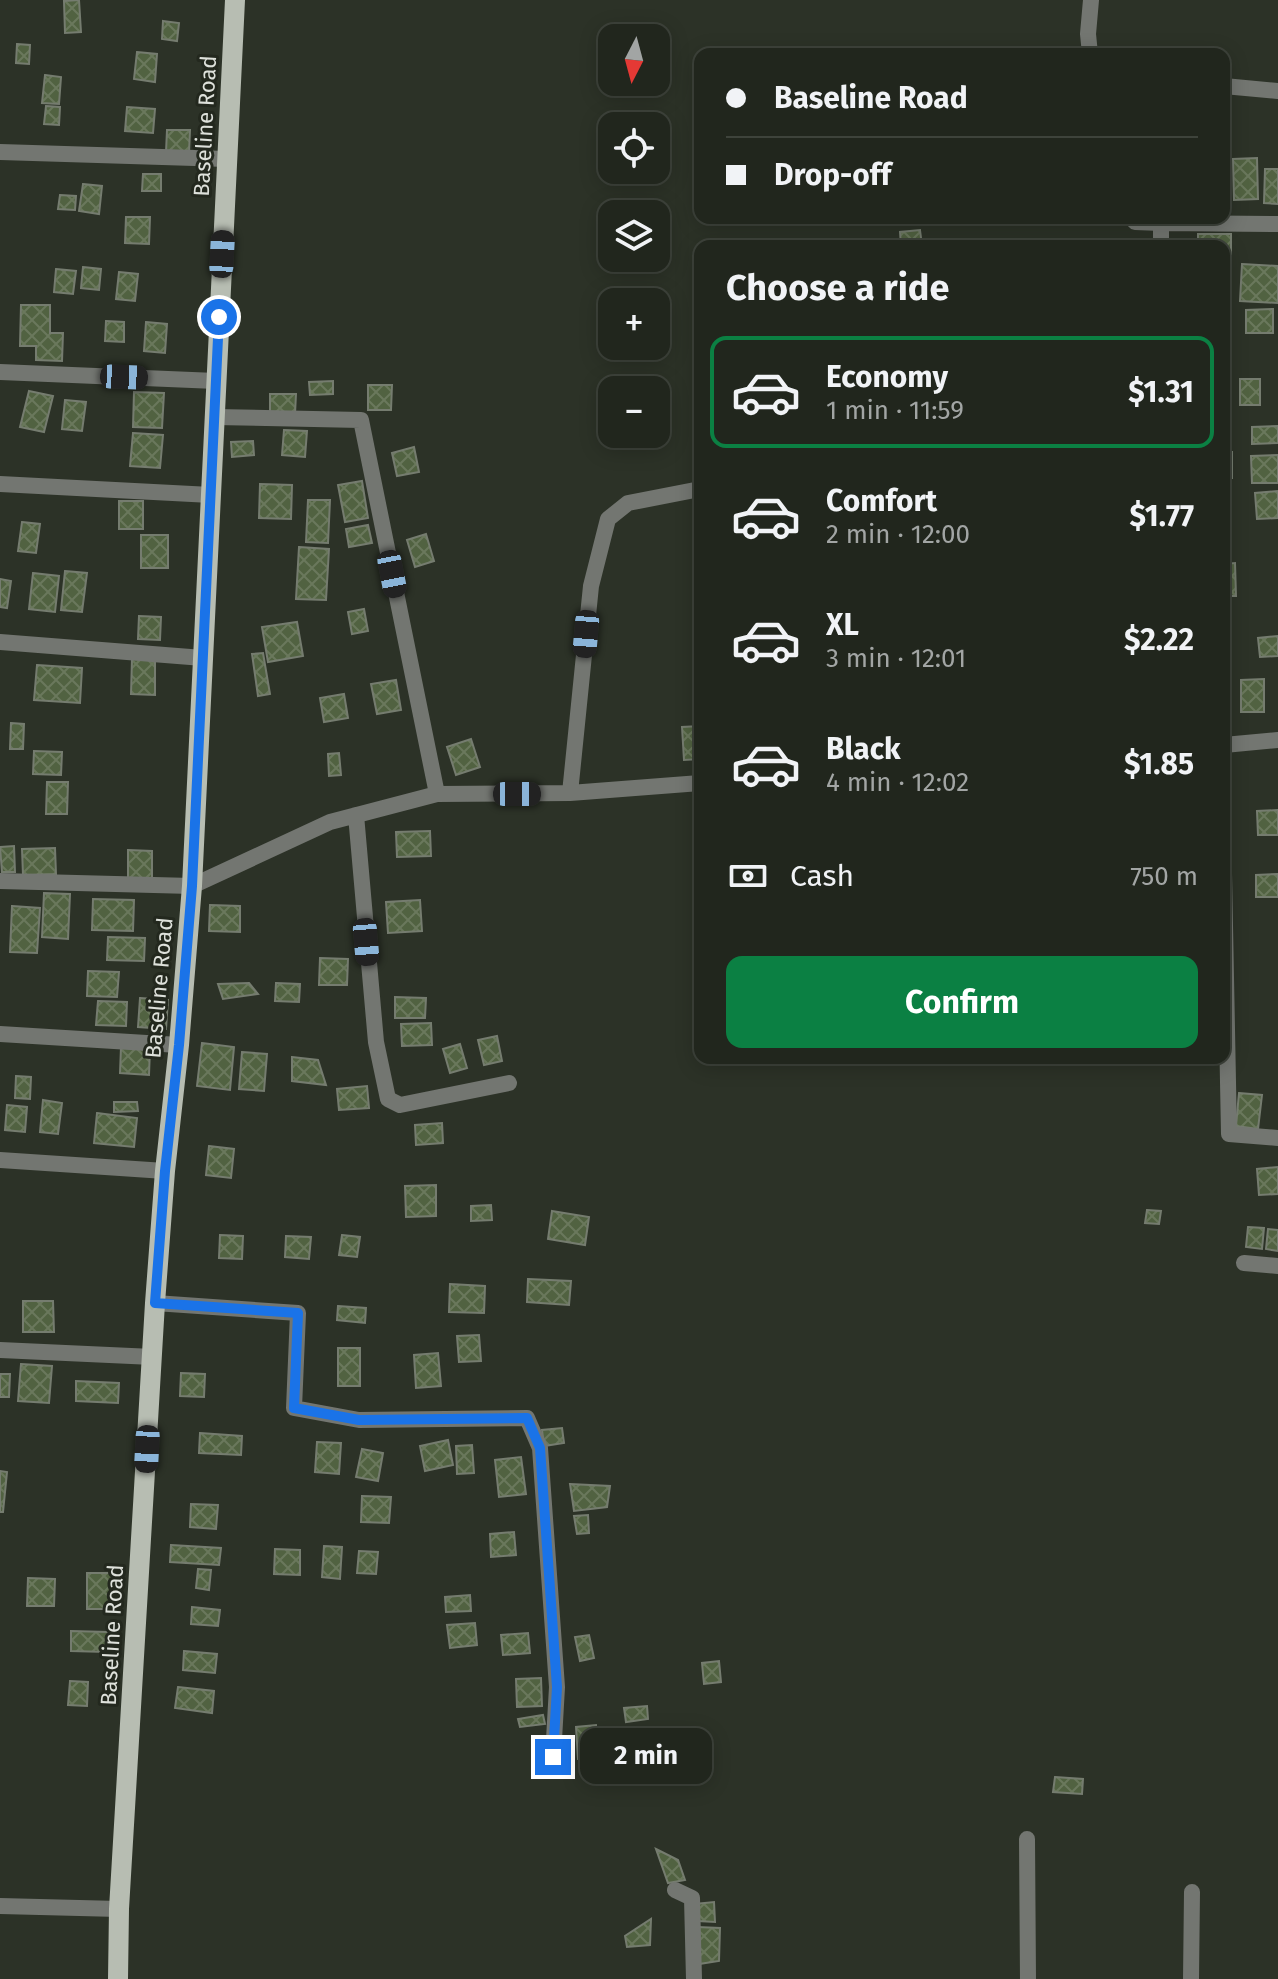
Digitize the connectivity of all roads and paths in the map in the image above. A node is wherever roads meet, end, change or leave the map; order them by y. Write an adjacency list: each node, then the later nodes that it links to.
1 (235, 0): 7 (main road, Baseline Road)
2 (1091, 0): 3 (street)
3 (1089, 48)
4 (1230, 87): 5 (street)
5 (1278, 91)
6 (0, 152): 7 (street)
7 (227, 159): 11 (main road, Baseline Road)
8 (1230, 224): 9 (street)
9 (1278, 224)
10 (0, 372): 11 (street)
11 (216, 381): 12 (main road, Baseline Road)
12 (215, 417): 15 (main road, Baseline Road); 22 (street)
13 (0, 484): 15 (street)
14 (694, 490): 21 (street)
15 (211, 495): 17 (main road, Baseline Road)
16 (0, 642): 17 (street)
17 (203, 658): 25 (main road, Baseline Road)
18 (1278, 740): 19 (street)
19 (1230, 744)
20 (694, 783): 21 (street)
21 (570, 793): 22 (street)
22 (437, 794): 23 (street)
23 (356, 815): 25 (street); 29 (street)
24 (0, 881): 25 (street)
25 (192, 886): 27 (main road, Baseline Road)
26 (0, 1034): 27 (street)
27 (179, 1045): 32 (main road, Baseline Road)
28 (1228, 1064): 30 (street)
29 (509, 1083)
30 (1278, 1138)
31 (0, 1160): 32 (street)
32 (165, 1171): 35 (main road, Baseline Road)
33 (1244, 1263): 34 (street)
34 (1278, 1266)
35 (155, 1303): 37 (main road, Baseline Road); 38 (street)
36 (0, 1350): 37 (street)
37 (153, 1357): 43 (main road, Baseline Road)
38 (553, 1757)
39 (1027, 1839): 46 (street)
40 (675, 1890): 45 (street)
41 (1192, 1892): 47 (street)
42 (0, 1906): 43 (street)
43 (119, 1909): 44 (main road, Baseline Road)
44 (118, 1979)
45 (694, 1979)
46 (1028, 1979)
47 (1191, 1979)

